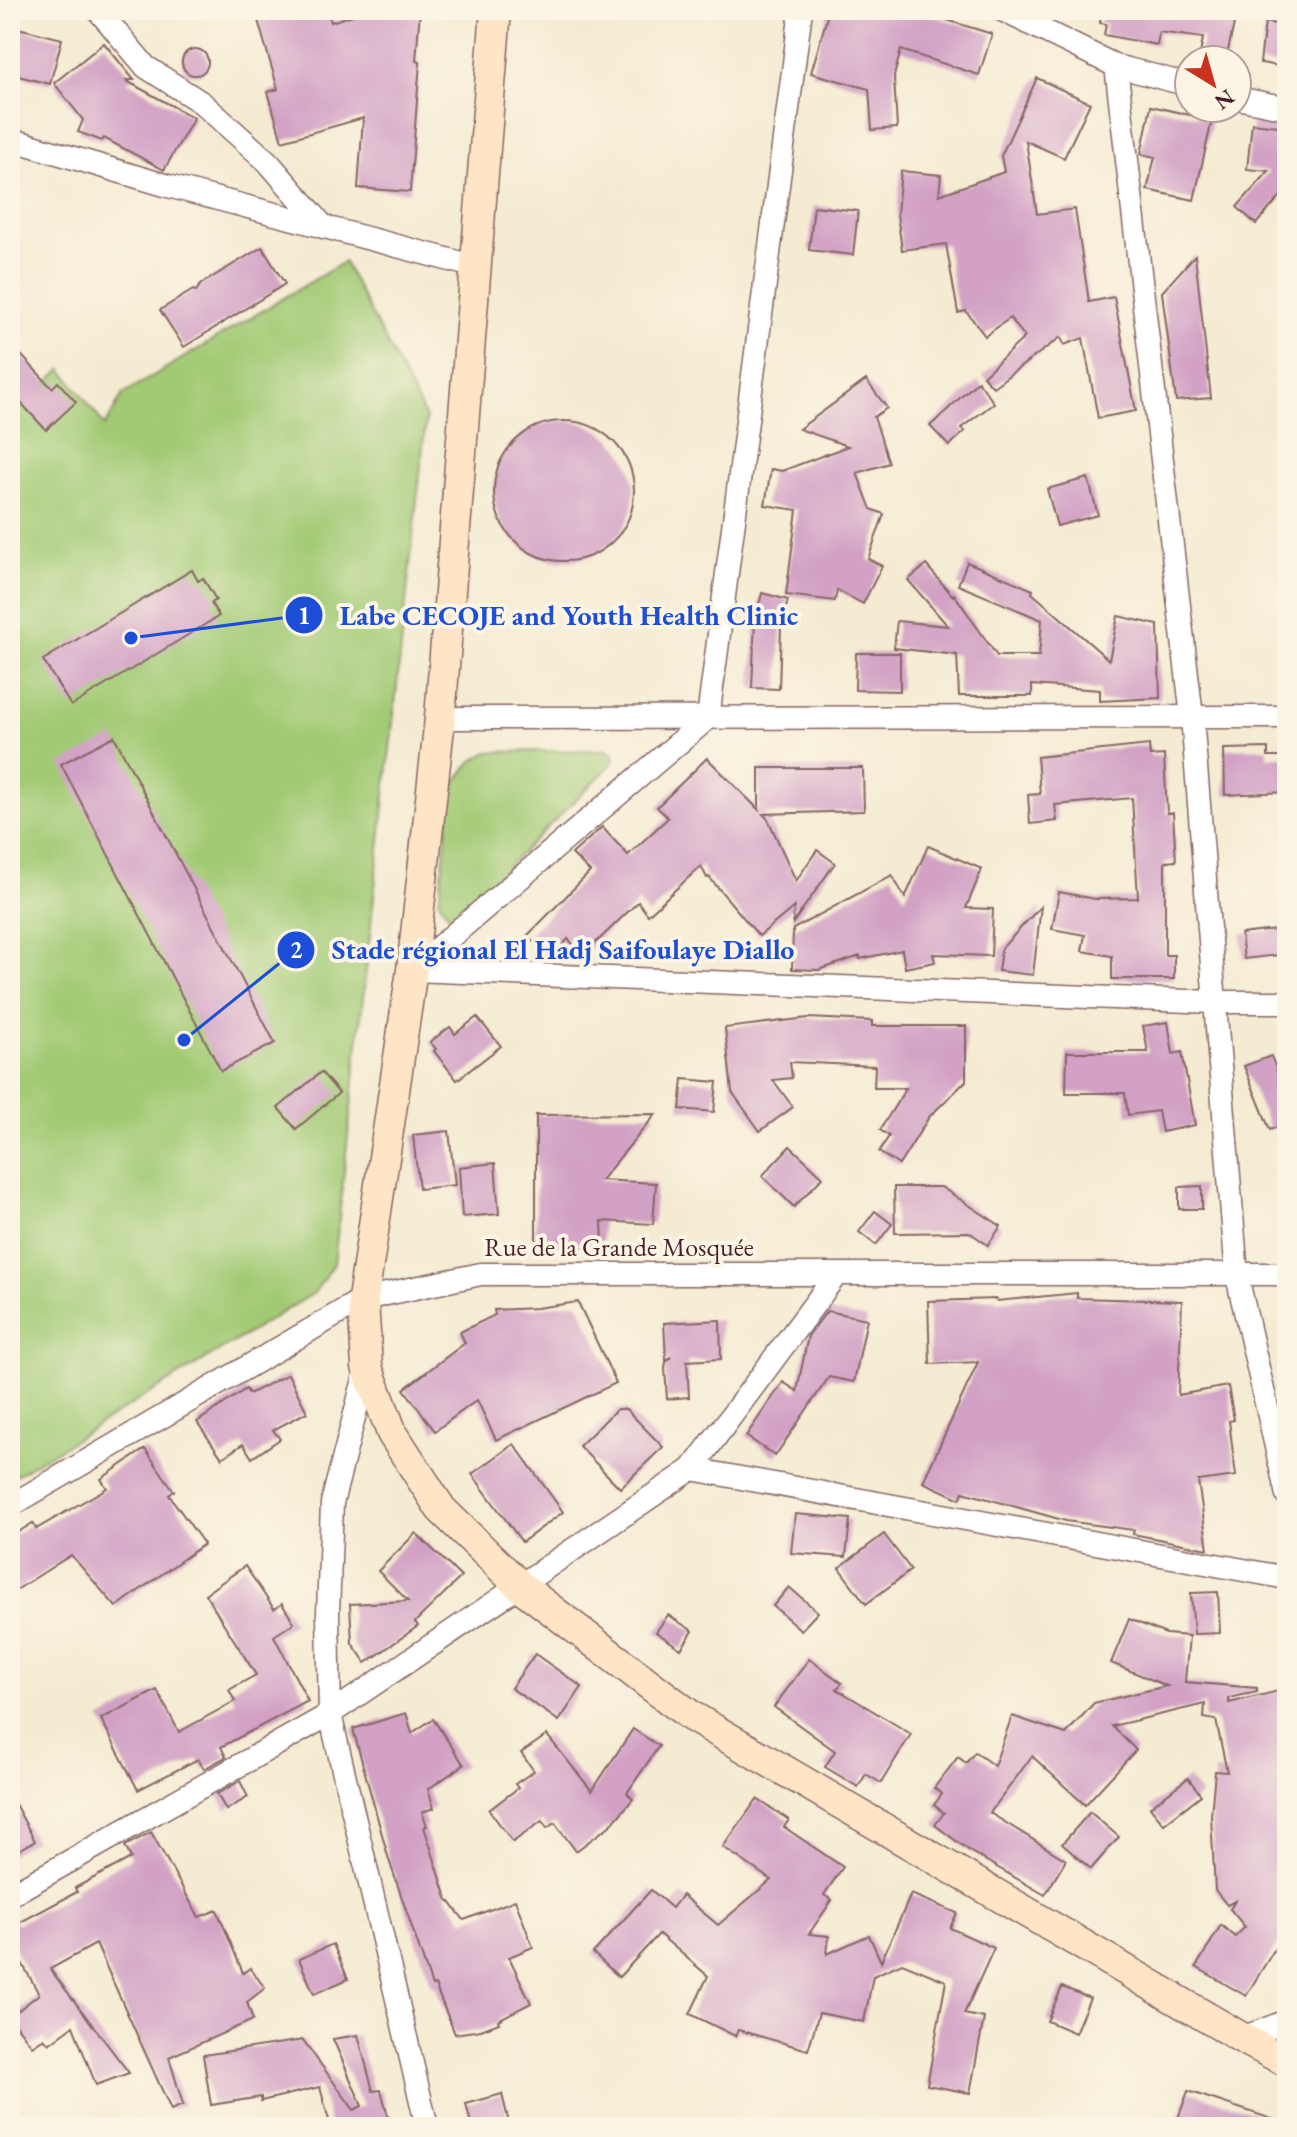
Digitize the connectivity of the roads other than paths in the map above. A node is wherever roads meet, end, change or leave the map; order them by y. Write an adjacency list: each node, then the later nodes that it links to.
1 (98, 10): 10 (street)
2 (496, 10): 11 (street)
3 (801, 10): 15 (street)
4 (1002, 10): 5 (street)
5 (1116, 66): 6 (street); 12 (street)
6 (1173, 81)
7 (1253, 101): 8 (street)
8 (1287, 108)
9 (10, 139): 10 (street)
10 (324, 227): 11 (street)
11 (477, 267): 14 (street)
12 (1192, 717): 13 (street); 15 (street); 17 (street)
13 (1287, 717)
14 (440, 718): 15 (street); 16 (street)
15 (708, 718): 16 (street)
16 (412, 970): 17 (street); 22 (street)
17 (1214, 1002): 18 (street); 21 (street)
18 (1287, 1002)
19 (1287, 1274): 21 (street, Rue de la Grande Mosquée)
20 (836, 1275): 21 (street, Rue de la Grande Mosquée); 22 (street, Rue de la Grande Mosquée); 24 (street)
21 (1237, 1276): 25 (street)
22 (363, 1299): 23 (street); 26 (street, Rue de la Grande Mosquée)
23 (367, 1367): 28 (street); 29 (street)
24 (692, 1469): 27 (street); 28 (street)
25 (1287, 1495)
26 (10, 1506)
27 (1287, 1578)
28 (520, 1586): 29 (street); 32 (street)
29 (330, 1714): 30 (street); 34 (street)
30 (10, 1895)
31 (1287, 2021): 32 (street)
32 (1242, 2038): 33 (street)
33 (1287, 2062)
34 (427, 2127)

